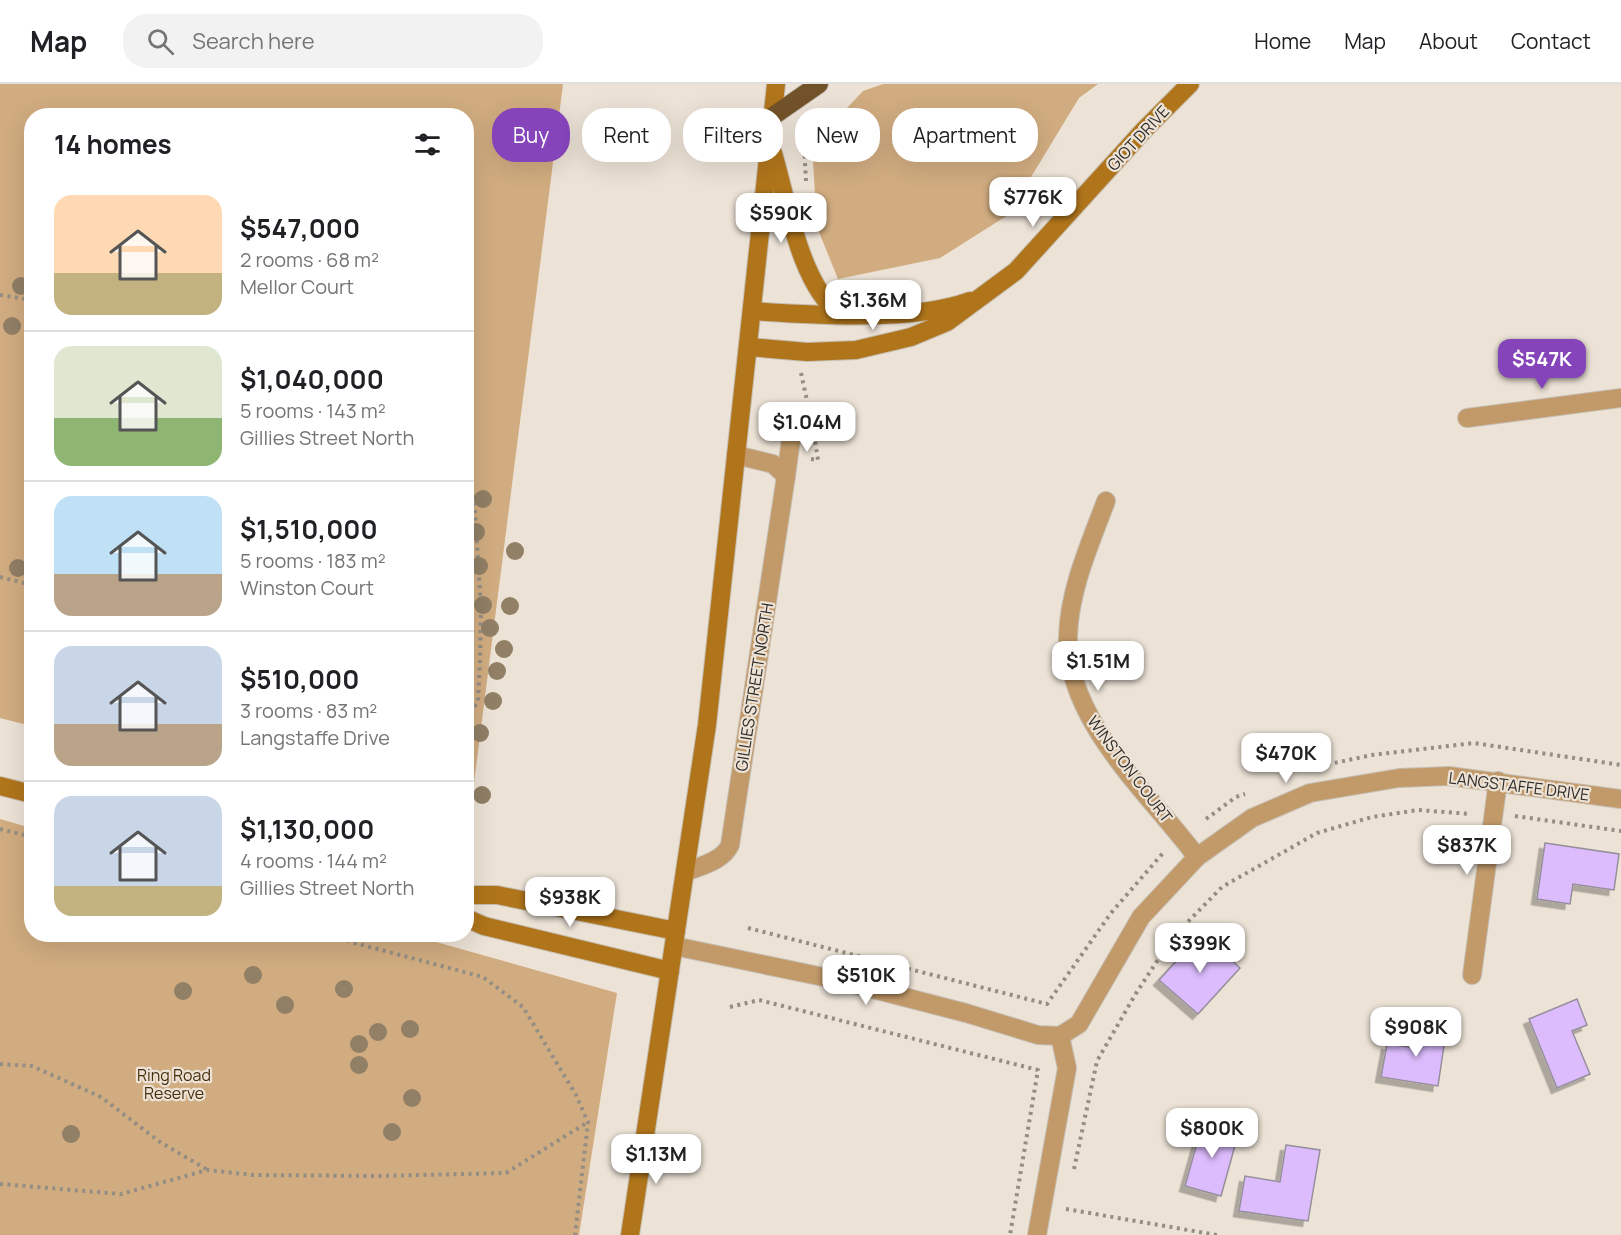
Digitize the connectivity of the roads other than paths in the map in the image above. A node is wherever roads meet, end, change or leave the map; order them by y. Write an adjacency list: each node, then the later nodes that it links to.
1 (776, 84): 4 (street)
2 (819, 84): 5 (highway)
3 (1190, 84): 8 (street, GIOT DRIVE)
4 (774, 108)
5 (783, 109)
6 (768, 162): 9 (street)
7 (776, 162): 10 (street)
8 (985, 294): 10 (street, GIOT DRIVE); 11 (street, GIOT DRIVE)
9 (752, 310): 10 (street, GIOT DRIVE); 11 (street)
10 (840, 314)
11 (749, 347): 15 (street)
12 (1621, 398): 13 (street)
13 (1467, 418)
14 (793, 425): 16 (street, GILLIES STREET NORTH)
15 (736, 455): 16 (street); 23 (street)
16 (786, 476): 23 (street, GILLIES STREET NORTH)
17 (1106, 501): 22 (street, WINSTON COURT)
18 (1498, 781): 21 (street, LANGSTAFFE DRIVE); 22 (street, LANGSTAFFE DRIVE); 28 (street)
19 (0, 786): 20 (street)
20 (24, 792)
21 (1621, 799)
22 (1197, 857): 29 (street, LANGSTAFFE DRIVE)
23 (686, 872): 26 (street)
24 (474, 895): 26 (street)
25 (474, 922): 27 (street)
26 (675, 938): 27 (street); 29 (street)
27 (670, 971): 30 (street)
28 (1472, 975)
29 (1060, 1035): 31 (street)
30 (630, 1235)
31 (1039, 1235)

